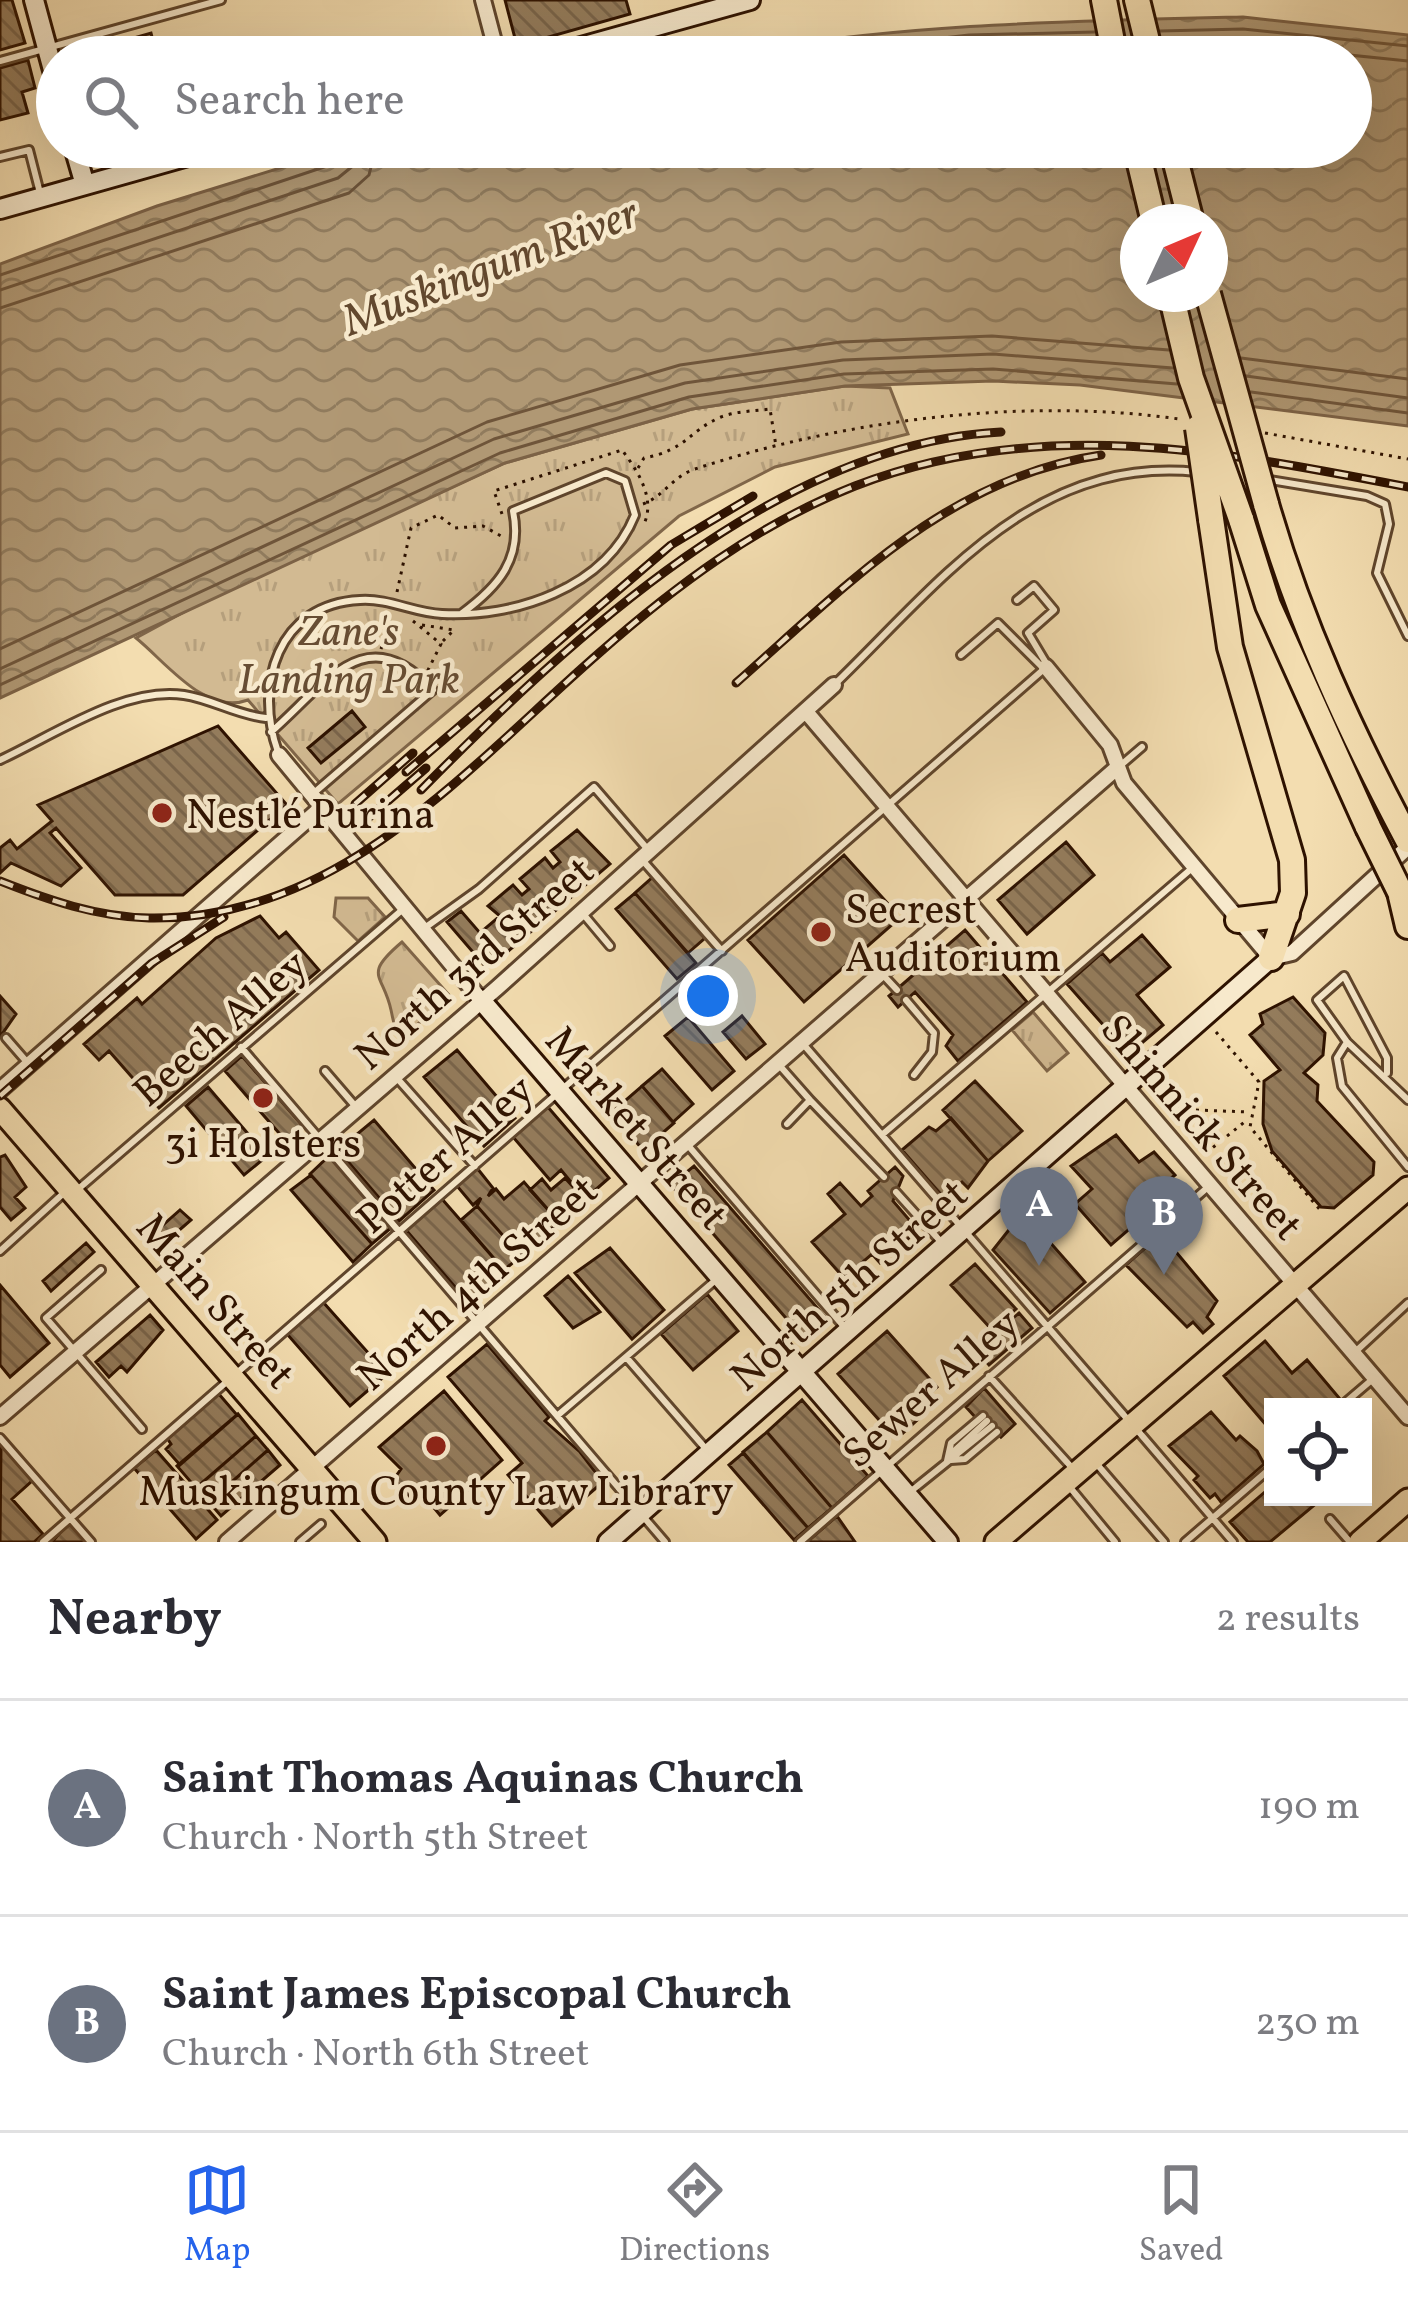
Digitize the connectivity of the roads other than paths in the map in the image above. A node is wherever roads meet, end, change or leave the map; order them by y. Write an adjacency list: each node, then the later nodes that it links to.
1 (34, 0): 8 (main road)
2 (221, 0): 9 (lane)
3 (482, 0): 10 (street)
4 (750, 0): 7 (main road)
5 (1104, 0): 12 (highway)
6 (1137, 0): 13 (highway)
7 (708, 6): 11 (main road)
8 (44, 36)
9 (93, 36)
10 (492, 36)
11 (612, 36)
12 (1111, 36)
13 (1146, 36)
14 (36, 52): 15 (lane)
15 (0, 61)
16 (0, 158): 22 (lane)
17 (80, 168): 21 (main road)
18 (143, 168): 21 (main road)
19 (1141, 168): 23 (highway)
20 (1177, 168): 24 (highway)
21 (85, 184): 22 (main road)
22 (41, 197): 25 (main road)
23 (1150, 204)
24 (1186, 204)
25 (0, 209)
26 (1175, 312): 28 (highway, bridge)
27 (1213, 312): 44 (highway, bridge)
28 (1191, 378): 48 (highway, bridge); 51 (highway, bridge)
29 (1017, 600): 33 (lane)
30 (461, 614): 30 (lane); 36 (lane)
31 (1408, 636): 34 (lane)
32 (961, 656): 33 (lane)
33 (1046, 667): 41 (street); 43 (lane, Potter Alley)
34 (834, 685): 35 (street, North 3rd Street)
35 (808, 714): 43 (street, Shinnick Street); 45 (street, North 3rd Street)
36 (266, 718): 37 (lane); 40 (lane)
37 (271, 732): 39 (lane); 42 (lane)
38 (1142, 747): 41 (lane)
39 (279, 755): 42 (street, Market Street)
40 (0, 760)
41 (1118, 767): 46 (street); 47 (street, North 4th Street)
42 (317, 801): 49 (street, Market Street); 68 (street)
43 (887, 806): 47 (street, Shinnick Street); 56 (lane, Potter Alley)
44 (1408, 844): 57 (street, North 5th Street)
45 (646, 855): 50 (street, North 3rd Street); 54 (lane); 56 (lane)
46 (1193, 866): 52 (street); 60 (lane)
47 (966, 898): 58 (street, North 4th Street); 60 (street, Shinnick Street)
48 (1404, 898): 53 (highway)
49 (405, 908): 54 (street, Market Street); 66 (lane, Beech Alley)
50 (581, 912): 55 (lane); 61 (street, North 3rd Street)
51 (1287, 914): 52 (highway); 57 (highway)
52 (1238, 920): 57 (street)
53 (1408, 926)
54 (423, 929): 61 (street, Market Street)
55 (610, 946)
56 (722, 951): 74 (lane, Potter Alley)
57 (1271, 958): 73 (main road, North 5th Street)
58 (881, 973): 59 (lane); 64 (street, North 4th Street)
59 (897, 990)
60 (1046, 992): 73 (street, Shinnick Street); 80 (lane)
61 (481, 1000): 70 (street, North 3rd Street); 74 (main road, Market Street)
62 (906, 1000): 71 (lane)
63 (5, 1038): 68 (lane)
64 (802, 1042): 67 (street, North 4th Street); 80 (lane)
65 (1347, 1042): 72 (lane); 72 (lane); 84 (lane)
66 (241, 1047): 81 (lane); 89 (lane, Beech Alley)
67 (778, 1063): 75 (lane); 82 (street, North 4th Street)
68 (29, 1064): 77 (street)
69 (325, 1071): 78 (lane)
70 (394, 1074): 78 (street, North 3rd Street); 83 (lane)
71 (914, 1075)
72 (1387, 1075): 76 (lane)
73 (1127, 1087): 87 (street, Shinnick Street); 91 (main road, North 5th Street)
74 (560, 1092): 83 (lane, Potter Alley); 86 (main road, Market Street)
75 (810, 1100): 79 (lane); 85 (lane)
76 (1408, 1100)
77 (1, 1106): 89 (main road, Main Street)
78 (356, 1107): 81 (street, North 3rd Street)
79 (787, 1124)
80 (882, 1135): 91 (lane)
81 (320, 1139): 92 (lane); 97 (street, North 3rd Street)
82 (686, 1143): 86 (street, North 4th Street); 102 (lane)
83 (475, 1166): 92 (lane, Potter Alley)
84 (1408, 1167)
85 (884, 1177)
86 (640, 1183): 96 (main road, Market Street); 100 (street, North 4th Street)
87 (1210, 1184): 98 (street, Shinnick Street); 101 (lane, Sewer Alley)
88 (1408, 1188): 98 (main road)
89 (71, 1191): 94 (lane, Beech Alley); 97 (main road, Main Street)
90 (896, 1192): 93 (lane)
91 (963, 1230): 93 (main road, North 5th Street); 101 (lane)
92 (399, 1232): 100 (lane); 108 (lane, Potter Alley)
93 (944, 1246): 102 (main road, North 5th Street)
94 (0, 1251)
95 (101, 1270): 103 (lane)
96 (719, 1277): 105 (lane); 106 (main road, Market Street)
97 (151, 1284): 103 (street, North 3rd Street); 108 (main road, Main Street)
98 (1295, 1284): 104 (street, Shinnick Street); 115 (main road)
99 (1408, 1303): 104 (lane)
100 (477, 1324): 112 (lane); 121 (street, North 4th Street)
101 (1047, 1326): 107 (lane, Sewer Alley); 115 (lane)
102 (848, 1332): 106 (main road, North 5th Street)
103 (74, 1351): 113 (street, North 3rd Street); 116 (lane)
104 (1354, 1353): 109 (street, Shinnick Street)
105 (626, 1357): 112 (lane); 118 (lane)
106 (803, 1373): 118 (main road, North 5th Street); 120 (main road, Market Street)
107 (989, 1376): 111 (lane); 120 (lane, Sewer Alley)
108 (232, 1377): 121 (main road, Main Street); 127 (lane, Potter Alley)
109 (1375, 1377): 110 (lane); 114 (street, Shinnick Street)
110 (1350, 1398)
111 (1013, 1403): 111 (lane); 122 (lane)
112 (557, 1416): 126 (lane)
113 (0, 1417)
114 (1408, 1417)
115 (1133, 1425): 122 (main road); 128 (lane)
116 (142, 1429)
117 (0, 1438): 127 (lane)
118 (710, 1454): 126 (main road, North 5th Street)
119 (947, 1461): 119 (lane); 124 (lane)
120 (884, 1467): 124 (main road, Market Street); 138 (lane, Sewer Alley)
121 (311, 1468): 131 (street, North 4th Street); 132 (main road, Main Street)
122 (1079, 1472): 140 (main road); 141 (lane); 142 (lane)
123 (1264, 1474): 128 (lane)
124 (908, 1495): 139 (main road, Market Street)
125 (1408, 1500): 146 (main road)
126 (641, 1514): 136 (main road, North 5th Street); 137 (lane)
127 (70, 1518): 133 (lane, Potter Alley); 134 (lane)
128 (1213, 1519): 143 (lane); 144 (lane)
129 (1330, 1519): 145 (lane)
130 (321, 1524): 135 (lane)
131 (231, 1541)
132 (373, 1541)
133 (43, 1542)
134 (91, 1542)
135 (300, 1542)
136 (608, 1542)
137 (665, 1542)
138 (800, 1542)
139 (948, 1542)
140 (997, 1542)
141 (1115, 1542)
142 (1164, 1542)
143 (1185, 1542)
144 (1233, 1542)
145 (1350, 1542)
146 (1360, 1542)

